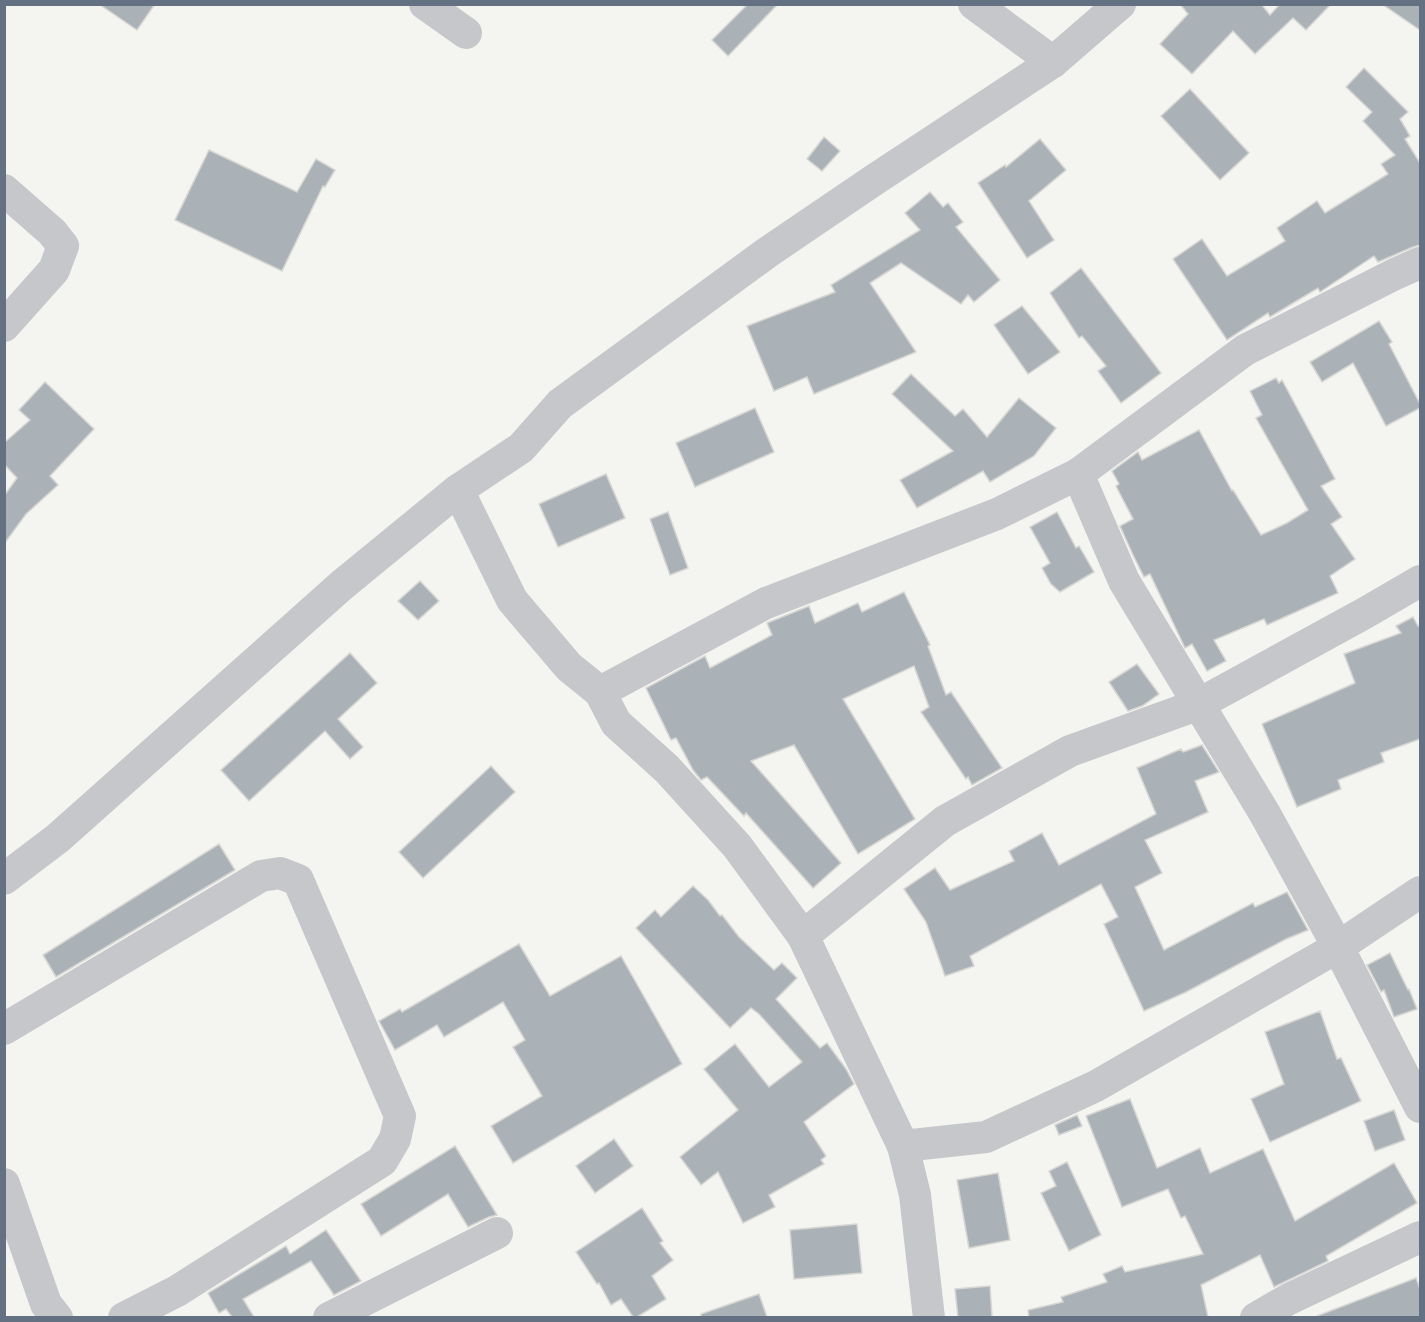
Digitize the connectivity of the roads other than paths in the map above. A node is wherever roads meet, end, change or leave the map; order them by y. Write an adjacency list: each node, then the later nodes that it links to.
1 (425, 4): 4 (street)
2 (974, 4): 5 (street)
3 (1120, 4): 5 (street)
4 (466, 33)
5 (1053, 62): 10 (street)
6 (4, 190): 8 (street)
7 (1420, 263): 9 (street)
8 (4, 326)
9 (1078, 474): 12 (street); 13 (street)
10 (458, 490): 12 (street); 14 (street)
11 (1420, 581): 13 (street)
12 (600, 692): 16 (street)
13 (1197, 705): 16 (street); 17 (street)
14 (4, 879)
15 (1420, 892): 17 (street)
16 (803, 936): 20 (street)
17 (1338, 947): 19 (street); 20 (street)
18 (4, 1029): 24 (street)
19 (1420, 1107)
20 (903, 1146): 28 (street)
21 (4, 1184): 25 (street)
22 (497, 1233): 27 (street)
23 (1420, 1237): 29 (street)
24 (178, 1304): 26 (street)
25 (57, 1317)
26 (124, 1317)
27 (329, 1317)
28 (929, 1317)
29 (1256, 1317)

